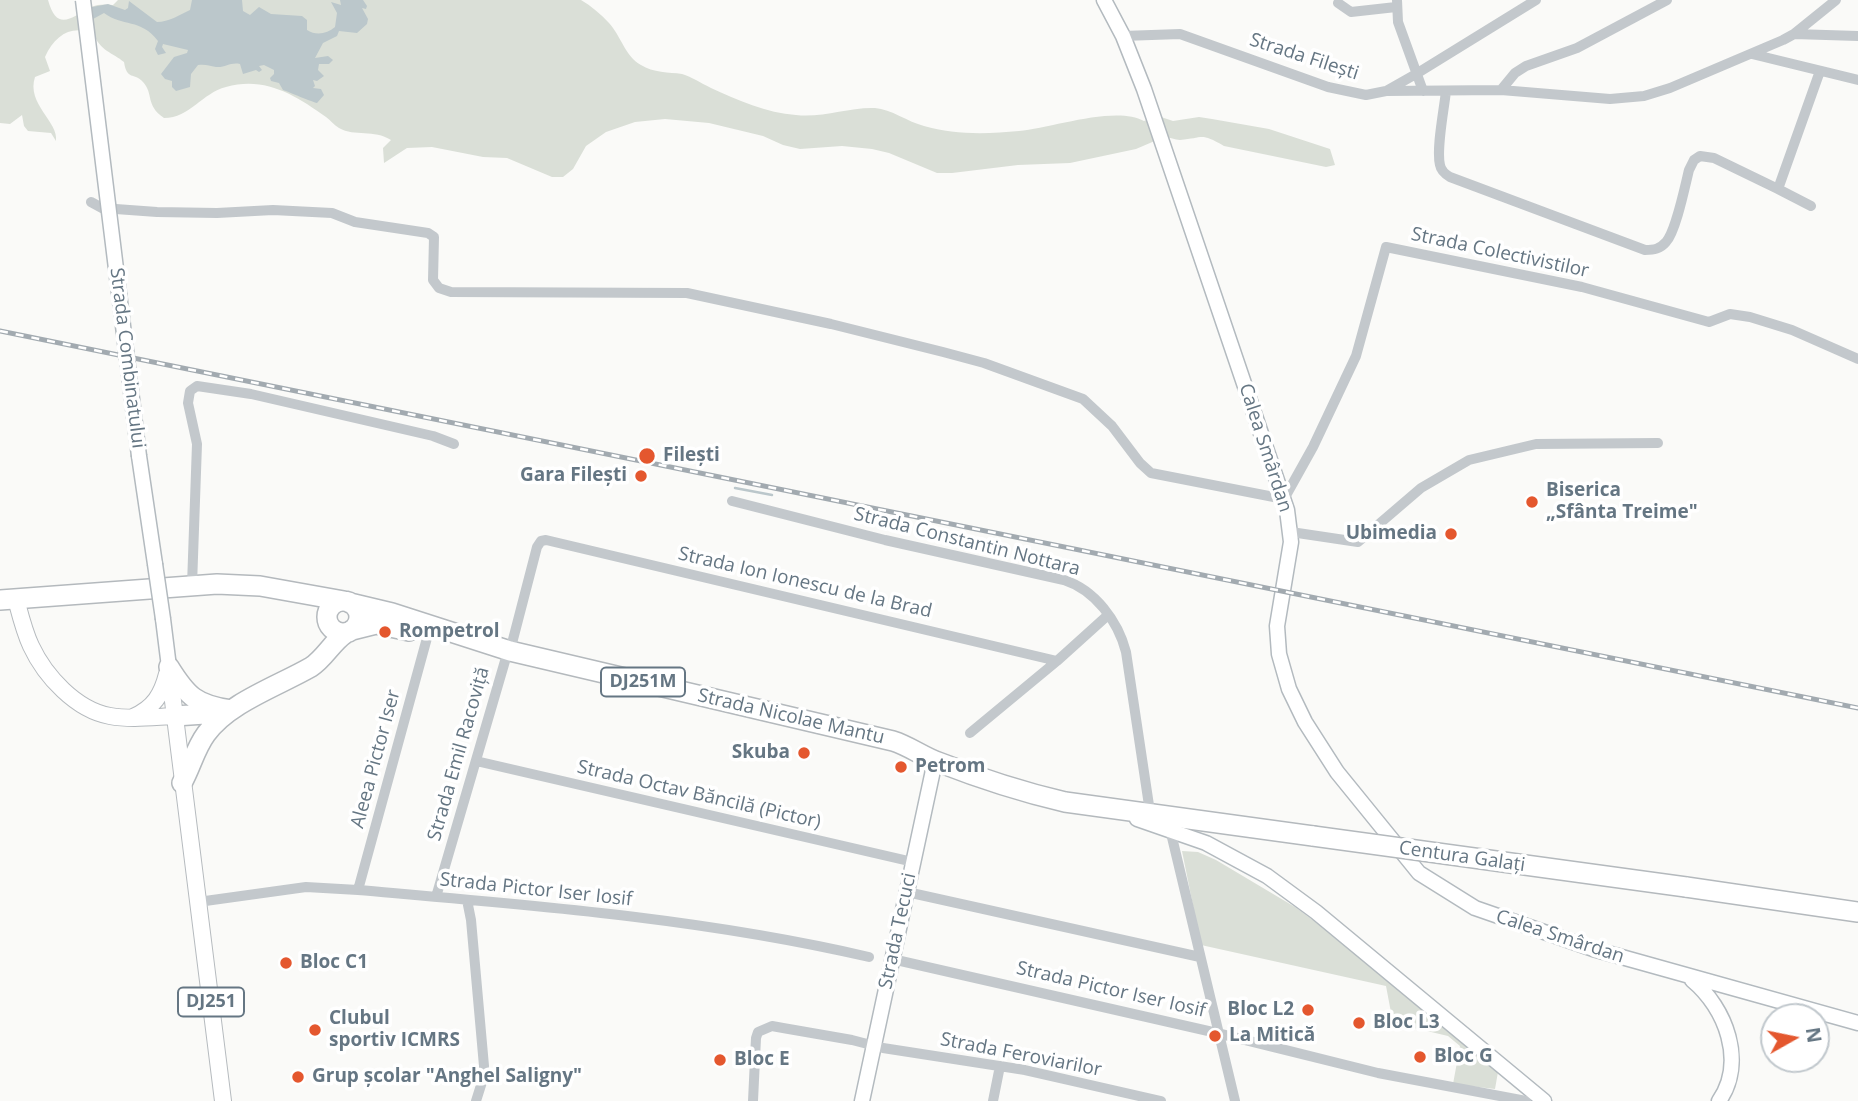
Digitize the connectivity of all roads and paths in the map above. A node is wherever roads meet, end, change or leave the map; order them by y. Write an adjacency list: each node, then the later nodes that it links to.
1 (83, 0): 38 (main road, Strada Combinatului, bridge)
2 (1104, 0): 9 (main road, Calea Smârdan)
3 (1667, 0): 15 (street)
4 (1836, 0): 8 (street)
5 (1534, 1): 13 (street, Strada Filești)
6 (1338, 3): 7 (street)
7 (1397, 3): 13 (street)
8 (1794, 34): 10 (street); 11 (street)
9 (1123, 36): 16 (street, Strada Filești); 25 (main road, Calea Smârdan)
10 (1858, 36)
11 (1752, 54): 12 (street); 15 (street)
12 (1820, 71): 14 (street); 19 (street)
13 (1416, 74): 16 (street, Strada Filești); 17 (street)
14 (1858, 80)
15 (1501, 90): 18 (street)
16 (1386, 91): 17 (street)
17 (1423, 92): 18 (street)
18 (1446, 92): 19 (street)
19 (1778, 189): 21 (street)
20 (91, 202): 25 (street)
21 (1811, 206)
22 (1858, 359): 25 (street, Strada Colectivistilor)
23 (1658, 443): 27 (street)
24 (454, 444): 29 (street)
25 (1284, 499): 27 (main road, Calea Smârdan)
26 (732, 501): 33 (street, Strada Constantin Nottara)
27 (1291, 532): 59 (main road, Calea Smârdan)
28 (544, 540): 36 (street, Strada Emil Racoviță); 37 (street, Strada Ion Ionescu de la Brad)
29 (192, 585): 30 (highway, DJ251M); 31 (highway, DJ251M)
30 (299, 593): 32 (highway, DJ251M); 34 (highway)
31 (8, 600): 41 (main road)
32 (347, 602): 34 (highway); 34 (highway); 36 (highway, DJ251M)
33 (1108, 615): 37 (street); 47 (street, Strada Constantin Nottara)
34 (339, 627): 35 (highway, DJ251M); 39 (highway)
35 (427, 638): 36 (highway, DJ251M); 50 (street, Aleea Pictor Iser)
36 (508, 656): 43 (street, Strada Emil Racoviță); 44 (highway, DJ251M)
37 (1057, 661): 42 (street)
38 (169, 667): 39 (highway); 40 (main road, Strada Combinatului / DJ251); 41 (main road)
39 (231, 710): 40 (highway); 45 (highway)
40 (175, 716): 41 (main road); 45 (main road, Strada Combinatului / DJ251)
41 (131, 718)
42 (970, 733)
43 (477, 761): 49 (street, Strada Octav Băncilă (Pictor)); 52 (street, Strada Emil Racoviță)
44 (935, 761): 46 (highway, DJ251M); 49 (main road, Strada Tecuci)
45 (182, 783): 54 (main road, Strada Combinatului / DJ251)
46 (1065, 802): 47 (highway, Centura Galați); 48 (main road, DJ251M)
47 (1150, 812): 55 (highway, Centura Galați, bridge)
48 (1170, 829): 57 (street); 75 (main road, DJ251M)
49 (913, 862): 51 (main road, Strada Tecuci)
50 (358, 890): 52 (street, Strada Pictor Iser Iosif); 54 (street, Strada Pictor Iser Iosif)
51 (907, 892): 57 (street); 58 (main road, Strada Tecuci)
52 (436, 897): 53 (street, Strada Pictor Iser Iosif)
53 (467, 900): 56 (street, Strada Pictor Iser Iosif); 68 (street)
54 (198, 902): 67 (main road, Strada Combinatului / DJ251)
55 (1858, 912)
56 (869, 957)
57 (1200, 957): 63 (street)
58 (892, 959): 63 (street, Strada Pictor Iser Iosif); 64 (main road, Strada Tecuci)
59 (1688, 977): 60 (main road, Calea Smârdan); 61 (main road)
60 (1727, 988): 61 (main road); 62 (main road, Calea Smârdan)
61 (1720, 1012): 76 (main road)
62 (1858, 1023)
63 (1217, 1033): 73 (street); 74 (street, Strada Pictor Iser Iosif)
64 (874, 1045): 65 (street, Strada Feroviarilor); 69 (street, Strada Feroviarilor); 70 (main road, Strada Tecuci)
65 (1000, 1066): 66 (street, Strada Feroviarilor); 71 (street)
66 (1119, 1096): 72 (street, Strada Feroviarilor)
67 (223, 1101)
68 (476, 1101)
69 (753, 1101)
70 (862, 1101)
71 (993, 1101)
72 (1161, 1101)
73 (1235, 1101)
74 (1526, 1101)
75 (1544, 1101)
76 (1719, 1101)

